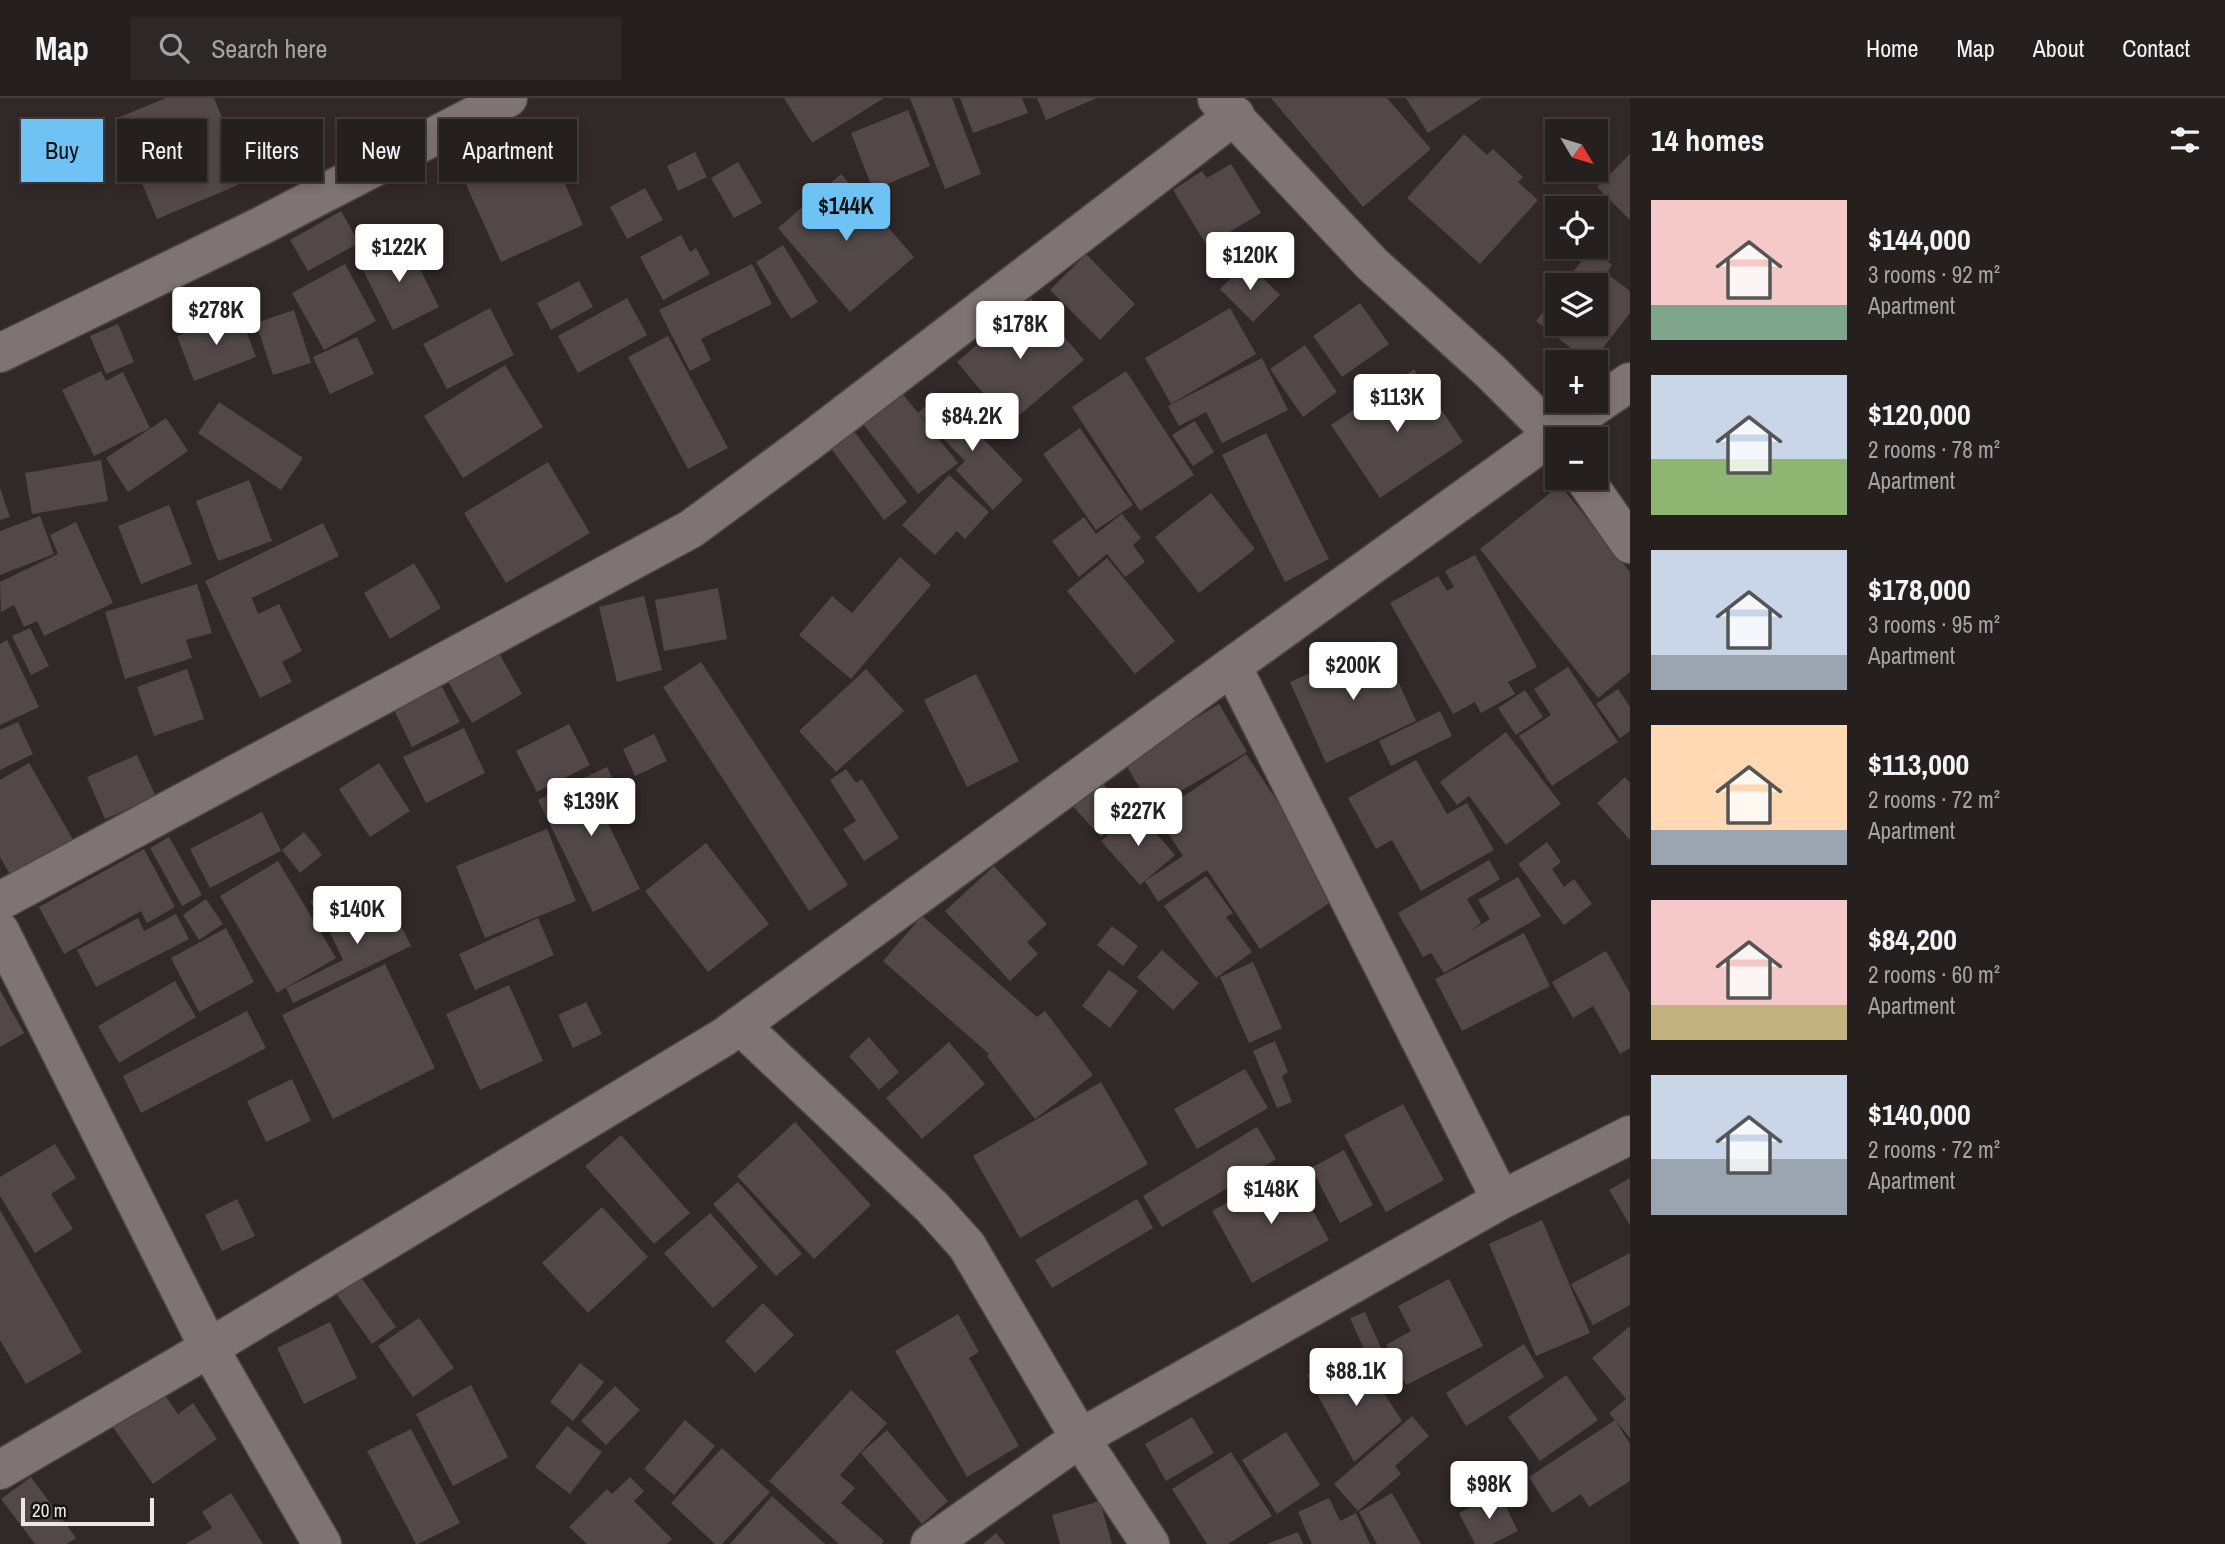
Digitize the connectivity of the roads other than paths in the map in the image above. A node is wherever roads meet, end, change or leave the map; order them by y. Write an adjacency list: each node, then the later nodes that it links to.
1 (508, 98): 3 (street)
2 (1225, 107): 5 (street); 11 (street)
3 (0, 353)
4 (1630, 382): 6 (street)
5 (1546, 427)
6 (1569, 427)
7 (1545, 445): 10 (street)
8 (1592, 490): 9 (street)
9 (1630, 544)
10 (1232, 666): 13 (street); 15 (street)
11 (0, 901)
12 (0, 930): 16 (street)
13 (740, 1025): 16 (street); 17 (street)
14 (1630, 1135): 15 (street)
15 (1501, 1200): 17 (street)
16 (209, 1348): 18 (street); 19 (street)
17 (1080, 1438): 20 (street); 21 (street)
18 (0, 1470)
19 (322, 1544)
20 (930, 1544)
21 (1150, 1544)

